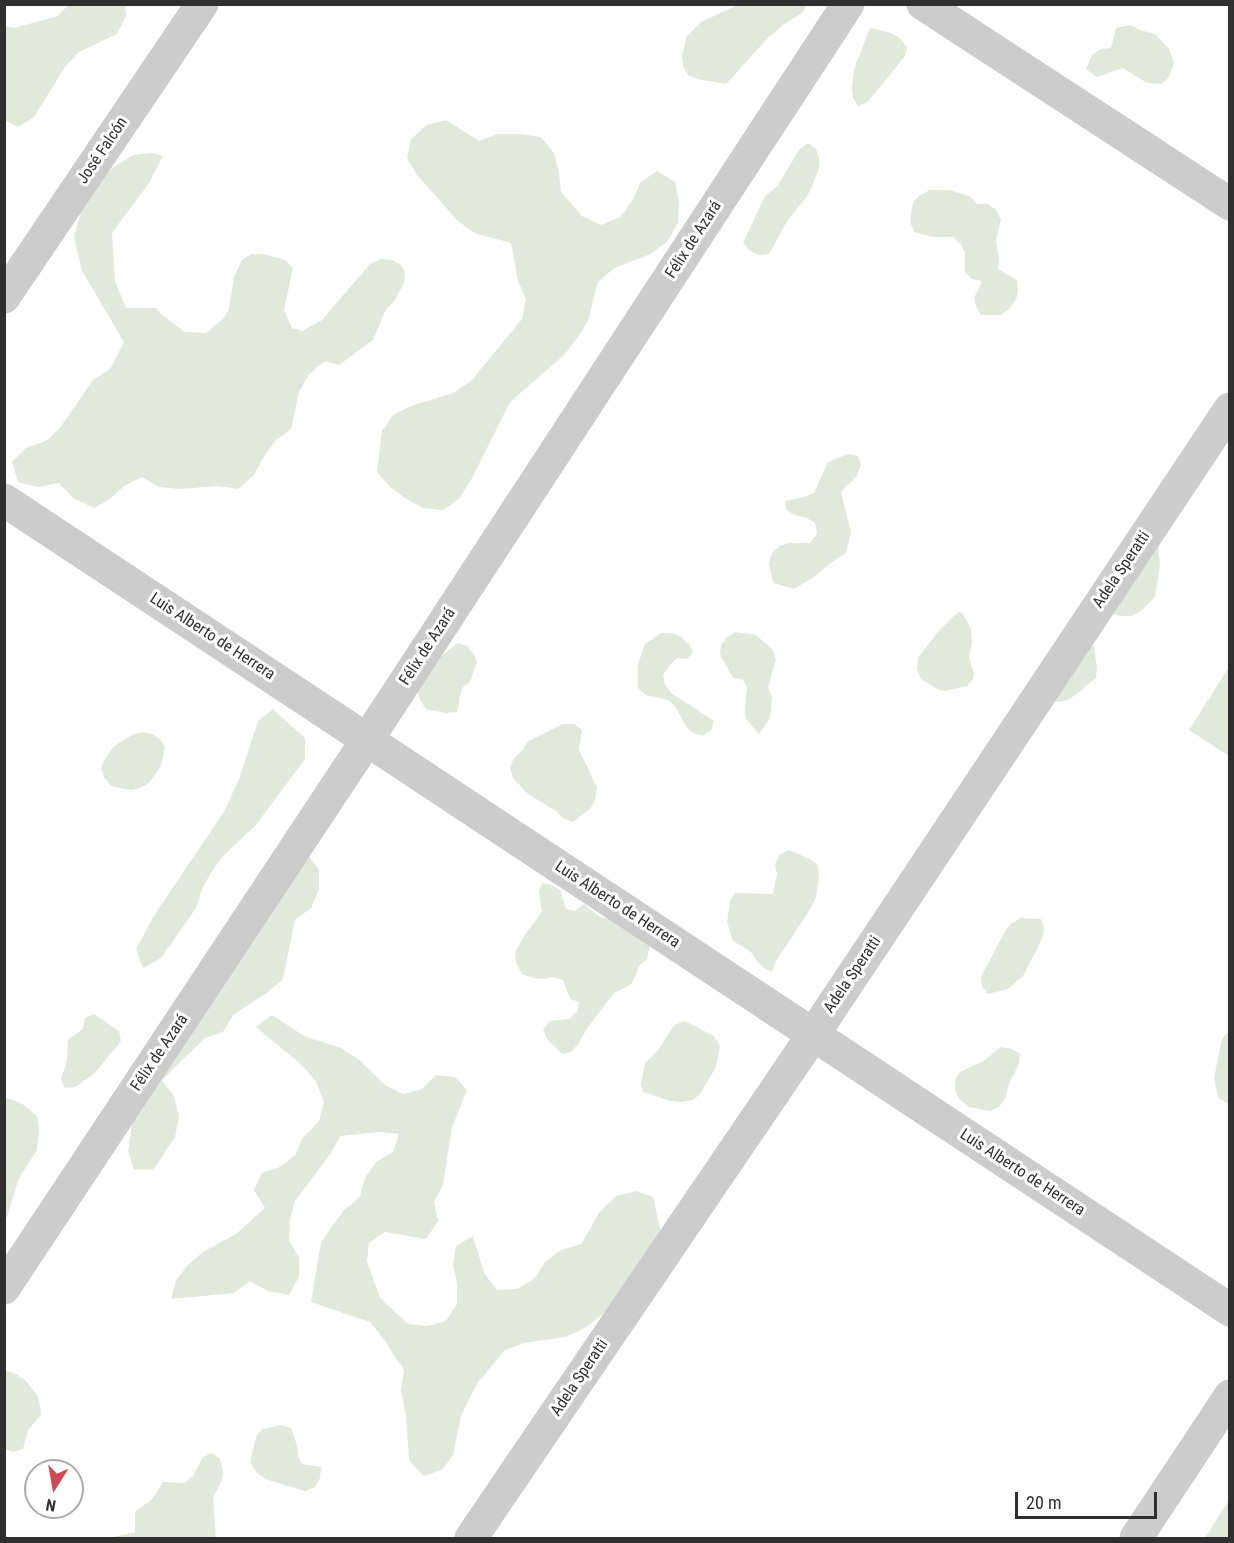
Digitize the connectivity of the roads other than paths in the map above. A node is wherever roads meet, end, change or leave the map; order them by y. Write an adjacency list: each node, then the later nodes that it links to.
1 (202, 4): 5 (street, José Falcón)
2 (848, 4): 8 (street, Félix de Azará)
3 (923, 4): 4 (street)
4 (1230, 204)
5 (4, 297)
6 (1230, 409): 9 (street, Adela Speratti)
7 (4, 500): 8 (street, Luis Alberto de Herrera)
8 (367, 740): 9 (street, Luis Alberto de Herrera); 10 (street, Félix de Azará)
9 (813, 1035): 11 (street, Luis Alberto de Herrera); 13 (street, Adela Speratti)
10 (4, 1288)
11 (1230, 1310)
12 (1230, 1396): 14 (street)
13 (471, 1539)
14 (1136, 1539)

